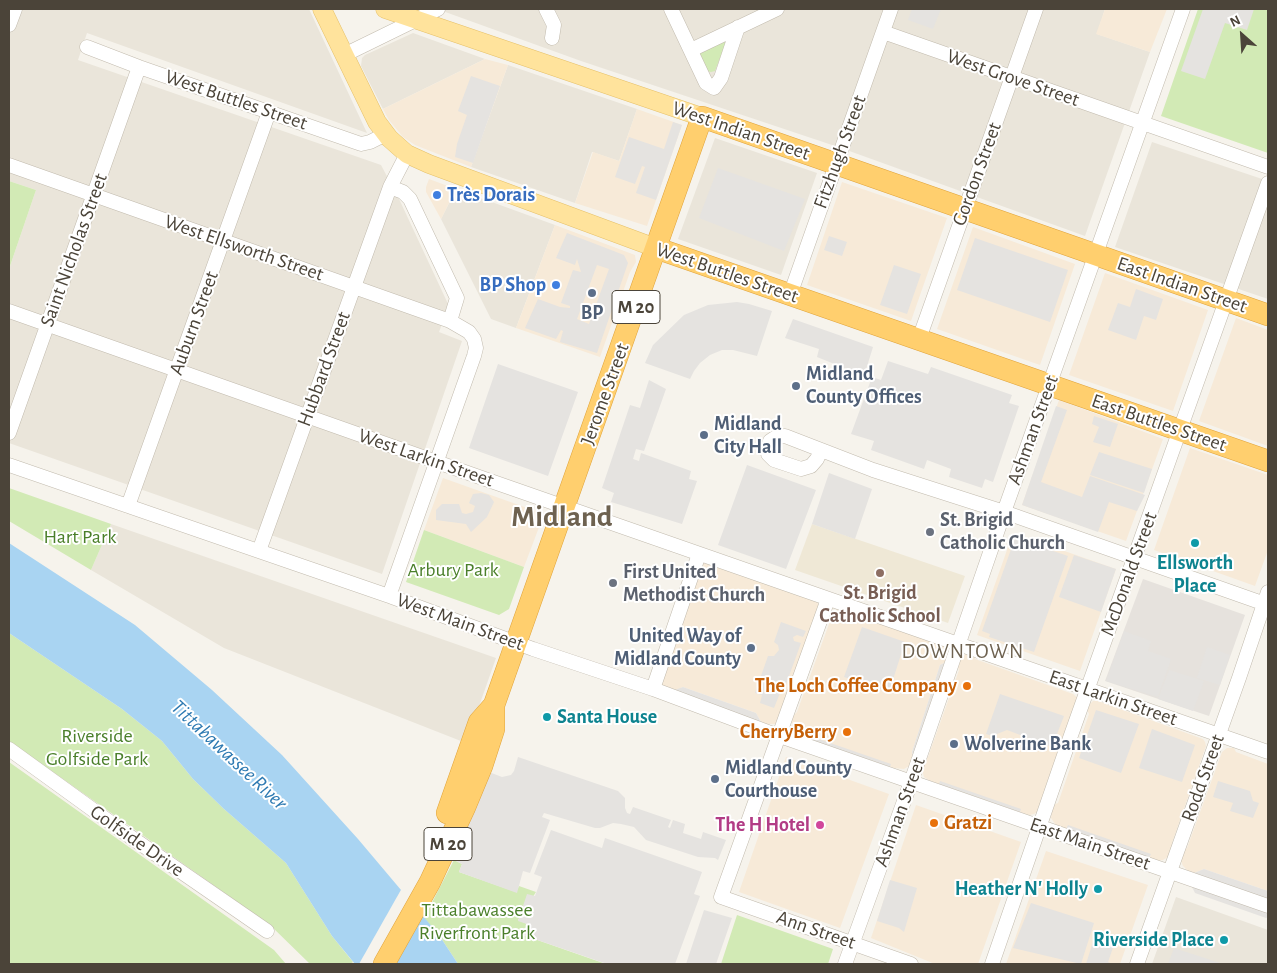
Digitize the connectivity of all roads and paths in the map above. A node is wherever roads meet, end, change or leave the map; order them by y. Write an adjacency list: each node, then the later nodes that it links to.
1 (15, 9): 12 (street)
2 (322, 9): 18 (main road, West Buttles Street)
3 (385, 9): 11 (main road, West Indian Street)
4 (438, 9): 11 (street)
5 (546, 9): 15 (street)
6 (671, 9): 17 (street)
7 (777, 9): 13 (street)
8 (891, 9): 14 (street, Fitzhugh Street)
9 (1036, 9): 20 (street, Gordon Street)
10 (1183, 9): 23 (street, Ashman Street)
11 (417, 19): 18 (street); 22 (main road, West Indian Street)
12 (9, 25)
13 (738, 27): 17 (street); 17 (street)
14 (883, 32): 20 (street, West Grove Street); 26 (street, Fitzhugh Street)
15 (552, 38)
16 (87, 47): 19 (street, West Buttles Street)
17 (691, 50)
18 (344, 55): 24 (main road, West Buttles Street)
19 (140, 67): 21 (street, West Buttles Street); 31 (street, Saint Nicholas Street)
20 (1012, 77): 23 (street, West Grove Street); 32 (street, Gordon Street)
21 (269, 112): 24 (street, West Buttles Street); 33 (street, Auburn Street)
22 (702, 117): 26 (highway, West Indian Street); 34 (highway, Jerome Street / M 20)
23 (1143, 123): 28 (street, West Grove Street); 35 (street, Ashman Street)
24 (386, 134): 25 (main road, West Buttles Street)
25 (407, 154): 30 (street, Hubbard Street); 34 (main road, West Buttles Street)
26 (836, 164): 32 (highway, West Indian Street); 37 (street, Fitzhugh Street)
27 (9, 165): 31 (street, West Ellsworth Street)
28 (1268, 167)
29 (1268, 183): 38 (street, McDonald Street)
30 (390, 187): 36 (street, Hubbard Street); 41 (street)
31 (93, 196): 33 (street, West Ellsworth Street); 42 (street, Saint Nicholas Street)
32 (965, 209): 35 (highway, West Indian Street); 43 (street, Gordon Street)
33 (224, 241): 36 (street, West Ellsworth Street); 44 (street, Auburn Street)
34 (656, 248): 37 (highway, West Buttles Street); 54 (highway, Jerome Street / M 20)
35 (1096, 255): 38 (highway, East Indian Street); 45 (street, Ashman Street)
36 (354, 286): 41 (street, West Ellsworth Street); 46 (street, Hubbard Street)
37 (790, 295): 43 (highway, West Buttles Street)
38 (1228, 301): 40 (highway, East Indian Street); 47 (street, McDonald Street)
39 (9, 311): 42 (street, West Larkin Street)
40 (1268, 315)
41 (450, 321): 51 (street, West Ellsworth Street)
42 (47, 325): 44 (street, West Larkin Street); 48 (street, Saint Nicholas Street)
43 (918, 339): 45 (highway, West Buttles Street)
44 (177, 370): 46 (street, West Larkin Street); 53 (street, Auburn Street)
45 (1050, 385): 47 (highway, East Buttles Street); 55 (street, Ashman Street)
46 (307, 416): 51 (street, West Larkin Street); 56 (street, Hubbard Street)
47 (1180, 430): 50 (highway, East Buttles Street); 58 (street, McDonald Street)
48 (9, 433)
49 (821, 450): 55 (street)
50 (1268, 461)
51 (435, 462): 54 (street, West Larkin Street); 59 (street)
52 (9, 465): 53 (street, West Main Street)
53 (128, 506): 56 (street, West Main Street)
54 (565, 507): 57 (street, West Larkin Street); 62 (highway, Jerome Street / M 20)
55 (1004, 512): 58 (street); 63 (street, Ashman Street)
56 (259, 551): 59 (street, West Main Street)
57 (699, 554): 60 (street, West Larkin Street); 64 (street)
58 (1135, 558): 61 (street); 65 (street, McDonald Street)
59 (389, 596): 62 (street, West Main Street)
60 (828, 598): 63 (street, West Larkin Street); 67 (street)
61 (1267, 600): 66 (street, Rodd Street)
62 (517, 642): 64 (street, West Main Street); 70 (highway, M 20)
63 (958, 644): 65 (street, East Larkin Street); 71 (street, Ashman Street)
64 (653, 689): 67 (street, West Main Street)
65 (1088, 689): 66 (street, East Larkin Street); 72 (street, McDonald Street)
66 (1218, 734): 69 (street, East Larkin Street); 73 (street, Rodd Street)
67 (779, 736): 71 (street, West Main Street); 76 (street, Ann Street)
68 (9, 749): 75 (street, Golfside Drive)
69 (1268, 752)
70 (474, 763): 77 (highway, M 20); 78 (highway, M 20)
71 (911, 782): 72 (street, East Main Street); 76 (street, Ashman Street)
72 (1041, 827): 73 (street, East Main Street); 81 (street, McDonald Street)
73 (1170, 872): 74 (street, East Main Street); 82 (street, Rodd Street)
74 (1268, 906)
75 (266, 931)
76 (852, 943): 79 (street, Ashman Street); 80 (street, Ann Street)
77 (368, 964)
78 (384, 964)
79 (845, 964)
80 (911, 964)
81 (992, 964)
82 (1137, 964)

